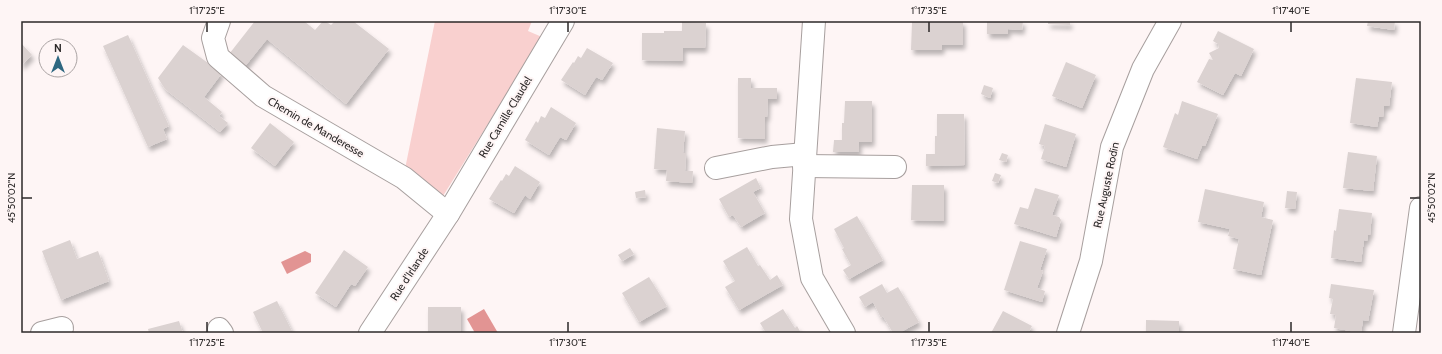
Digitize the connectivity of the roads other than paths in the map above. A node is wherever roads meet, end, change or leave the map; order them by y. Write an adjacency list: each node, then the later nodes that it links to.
1 (218, 21): 9 (street, Chemin de Manderesse)
2 (563, 21): 9 (street, Rue Camille Claudel)
3 (814, 21): 5 (street)
4 (1170, 21): 13 (street, Rue Auguste Rodin)
5 (805, 160): 6 (street); 7 (street); 12 (street)
6 (895, 167)
7 (716, 168)
8 (1421, 208): 10 (street)
9 (448, 214): 11 (street, Rue d'Irlande)
10 (1420, 233): 14 (street)
11 (370, 333)
12 (844, 333)
13 (1068, 333)
14 (1404, 333)

